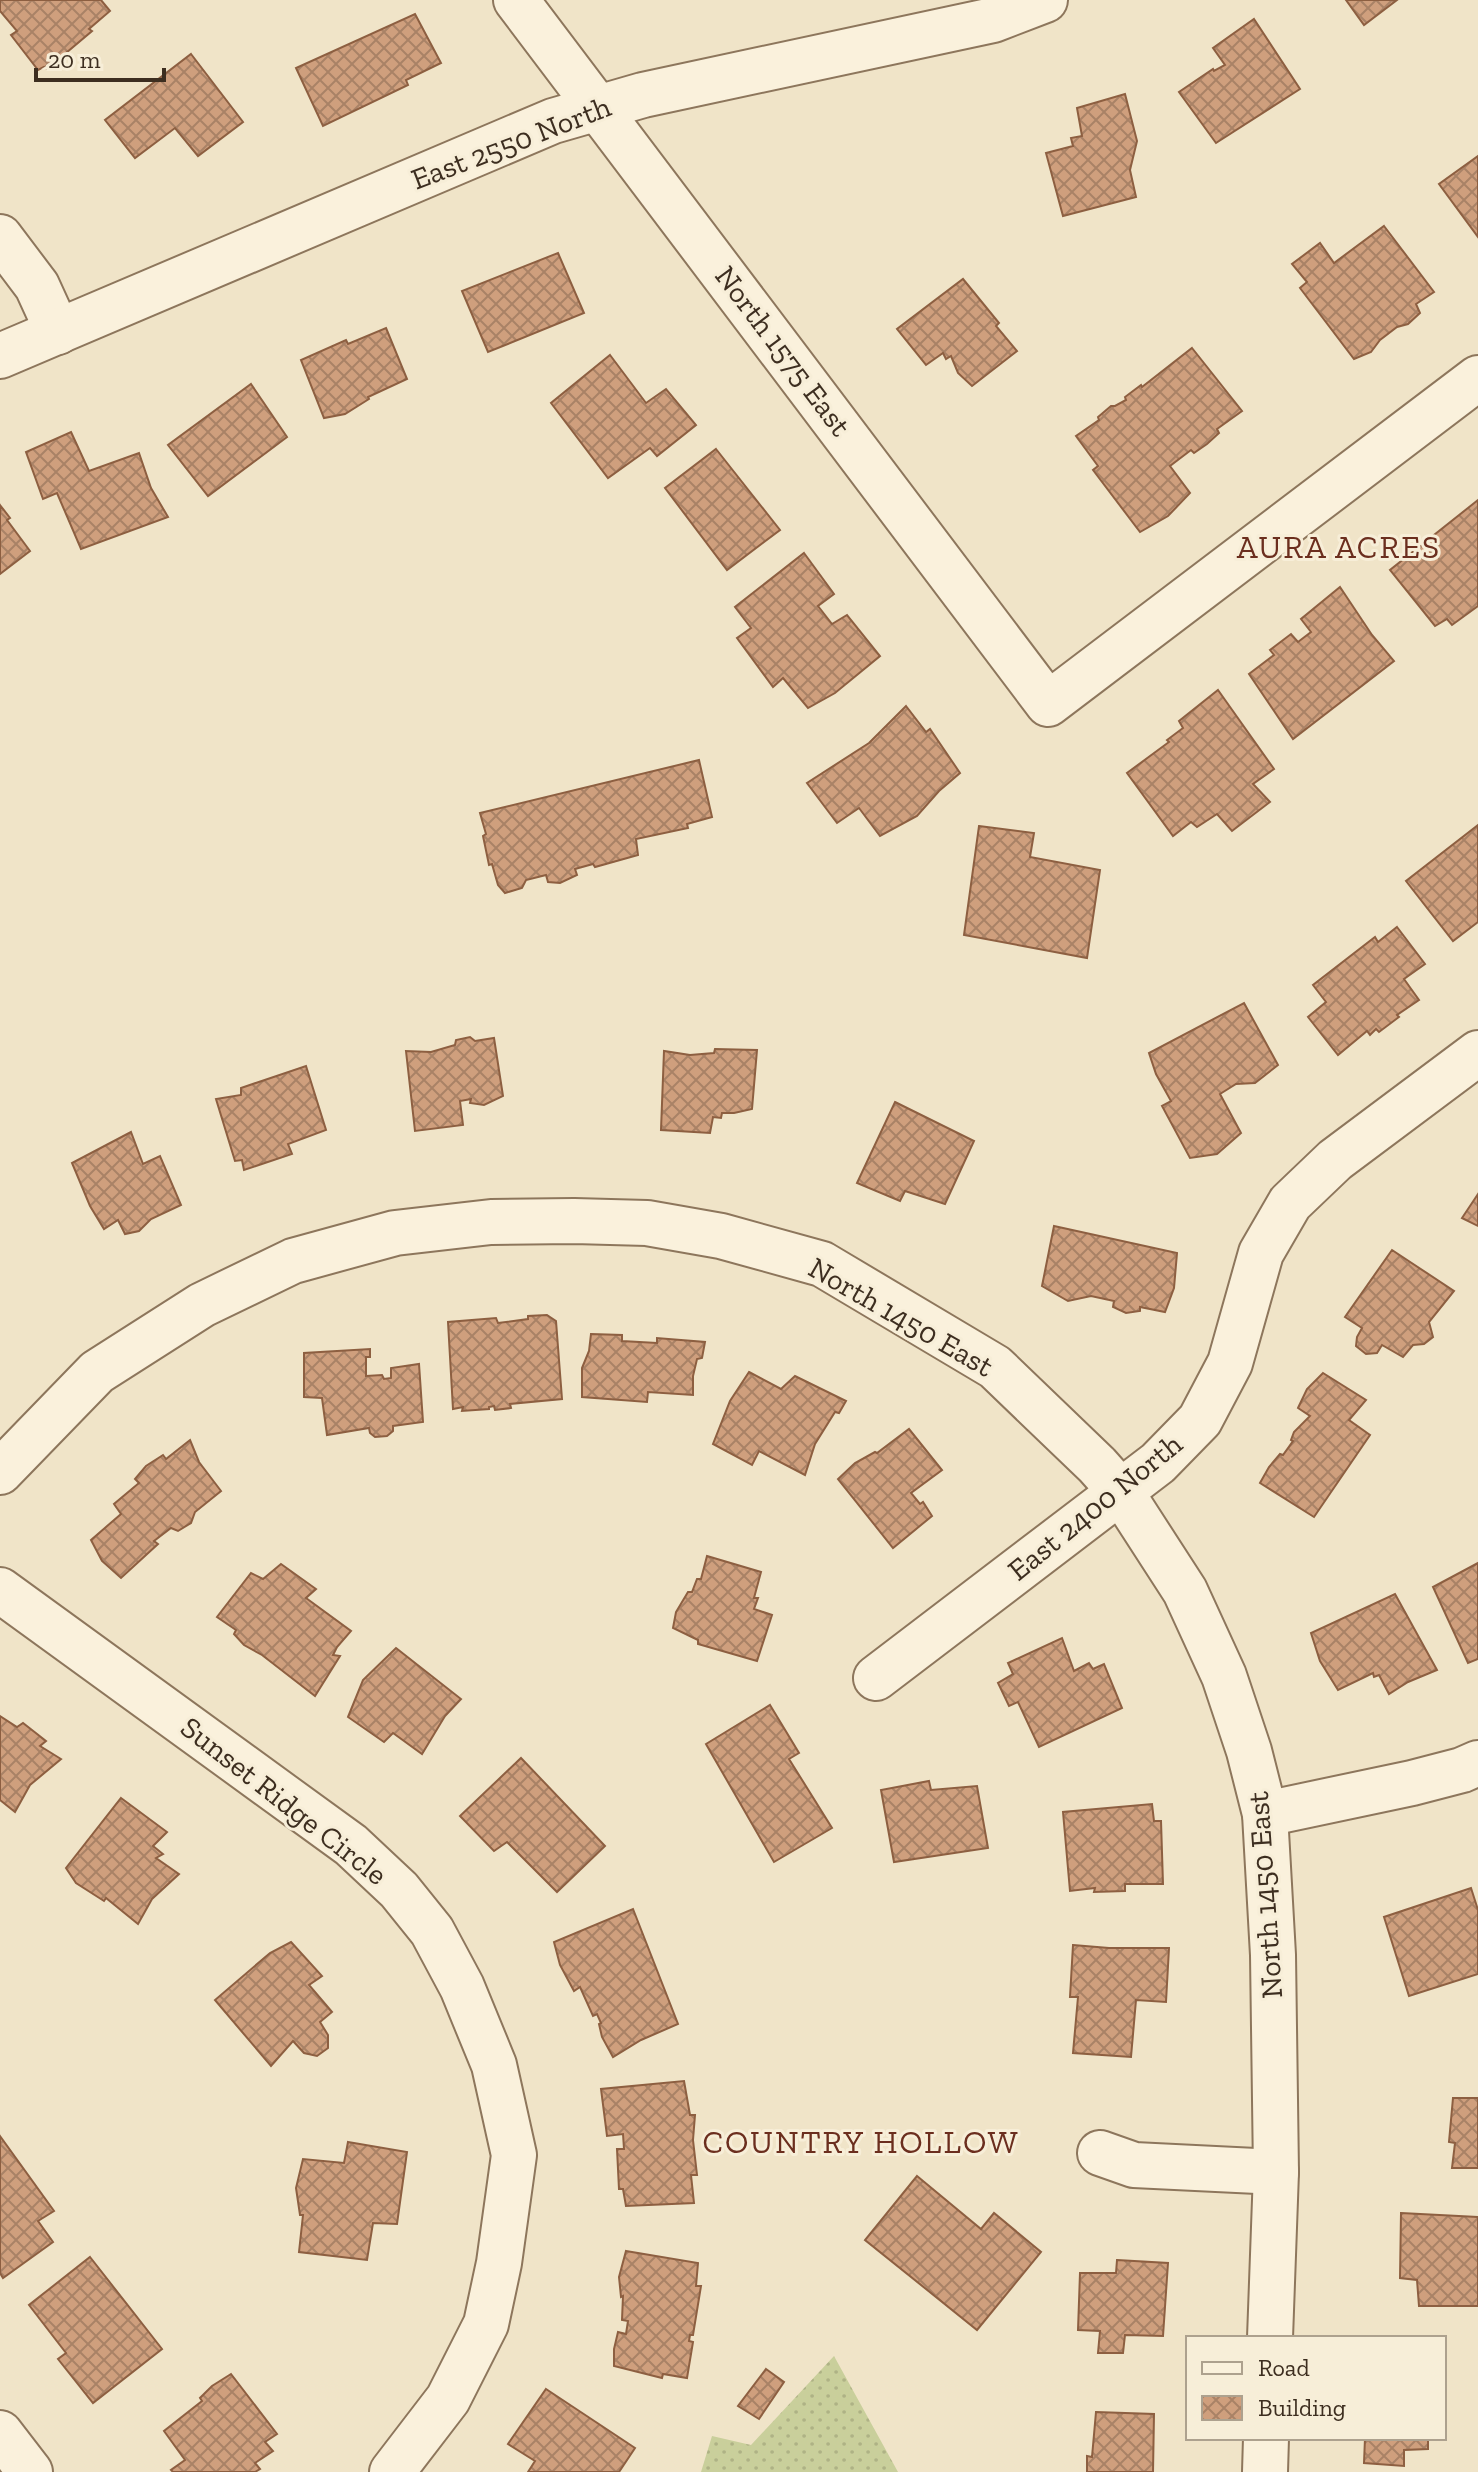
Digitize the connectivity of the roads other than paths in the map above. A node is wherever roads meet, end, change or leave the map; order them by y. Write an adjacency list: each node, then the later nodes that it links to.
1 (516, 0): 3 (street, North 1575 East)
2 (1045, 0): 3 (street, East 2550 North)
3 (598, 108): 5 (street, East 2550 North); 7 (street, North 1575 East)
4 (0, 237): 5 (street)
5 (58, 332): 6 (street, East 2550 North)
6 (0, 356)
7 (1478, 378)
8 (1478, 1053): 10 (street, East 2400 North)
9 (0, 1472): 10 (street, North 1450 East)
10 (1121, 1492): 12 (street, East 2400 North); 14 (street, North 1450 East)
11 (0, 1590): 21 (street, Sunset Ridge Circle)
12 (876, 1678)
13 (1478, 1763): 14 (street)
14 (1265, 1814): 16 (street, North 1450 East)
15 (1100, 2153): 16 (street)
16 (1276, 2172): 17 (street, North 1450 East)
17 (1270, 2336)
18 (0, 2433): 20 (street)
19 (1266, 2440): 22 (street)
20 (30, 2472)
21 (392, 2472)
22 (1265, 2472)

